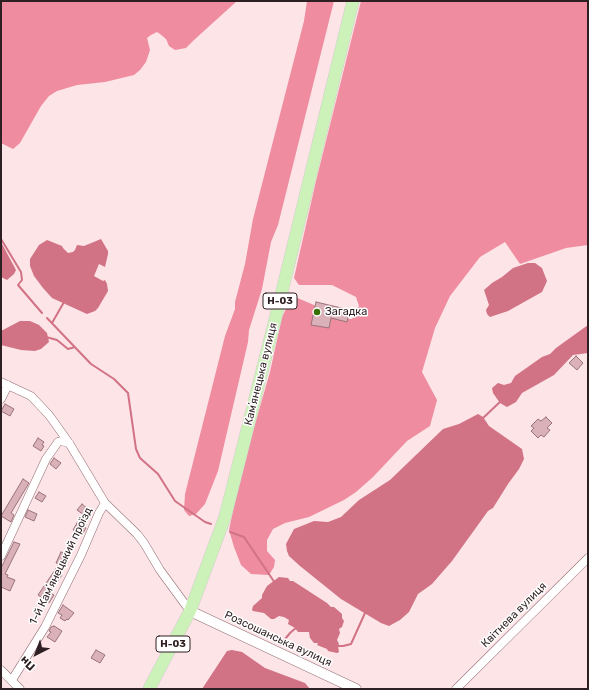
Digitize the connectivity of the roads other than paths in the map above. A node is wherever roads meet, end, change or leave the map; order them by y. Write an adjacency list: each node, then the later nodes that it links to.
1 (353, 1): 8 (main road, Камʼянецька вулиця / Н-03)
2 (4, 383): 3 (street); 4 (street)
3 (1, 399)
4 (69, 443): 5 (street); 6 (street)
5 (105, 503): 8 (street); 10 (street, 1-й Камʼянецький проїзд)
6 (1, 556)
7 (588, 558): 14 (street, Квітнева вулиця)
8 (190, 611): 12 (main road, Камʼянецька вулиця / Н-03); 13 (street, Розсошанська вулиця)
9 (1, 670): 10 (street)
10 (12, 680): 11 (street)
11 (20, 689)
12 (149, 689)
13 (356, 689)
14 (456, 689)

